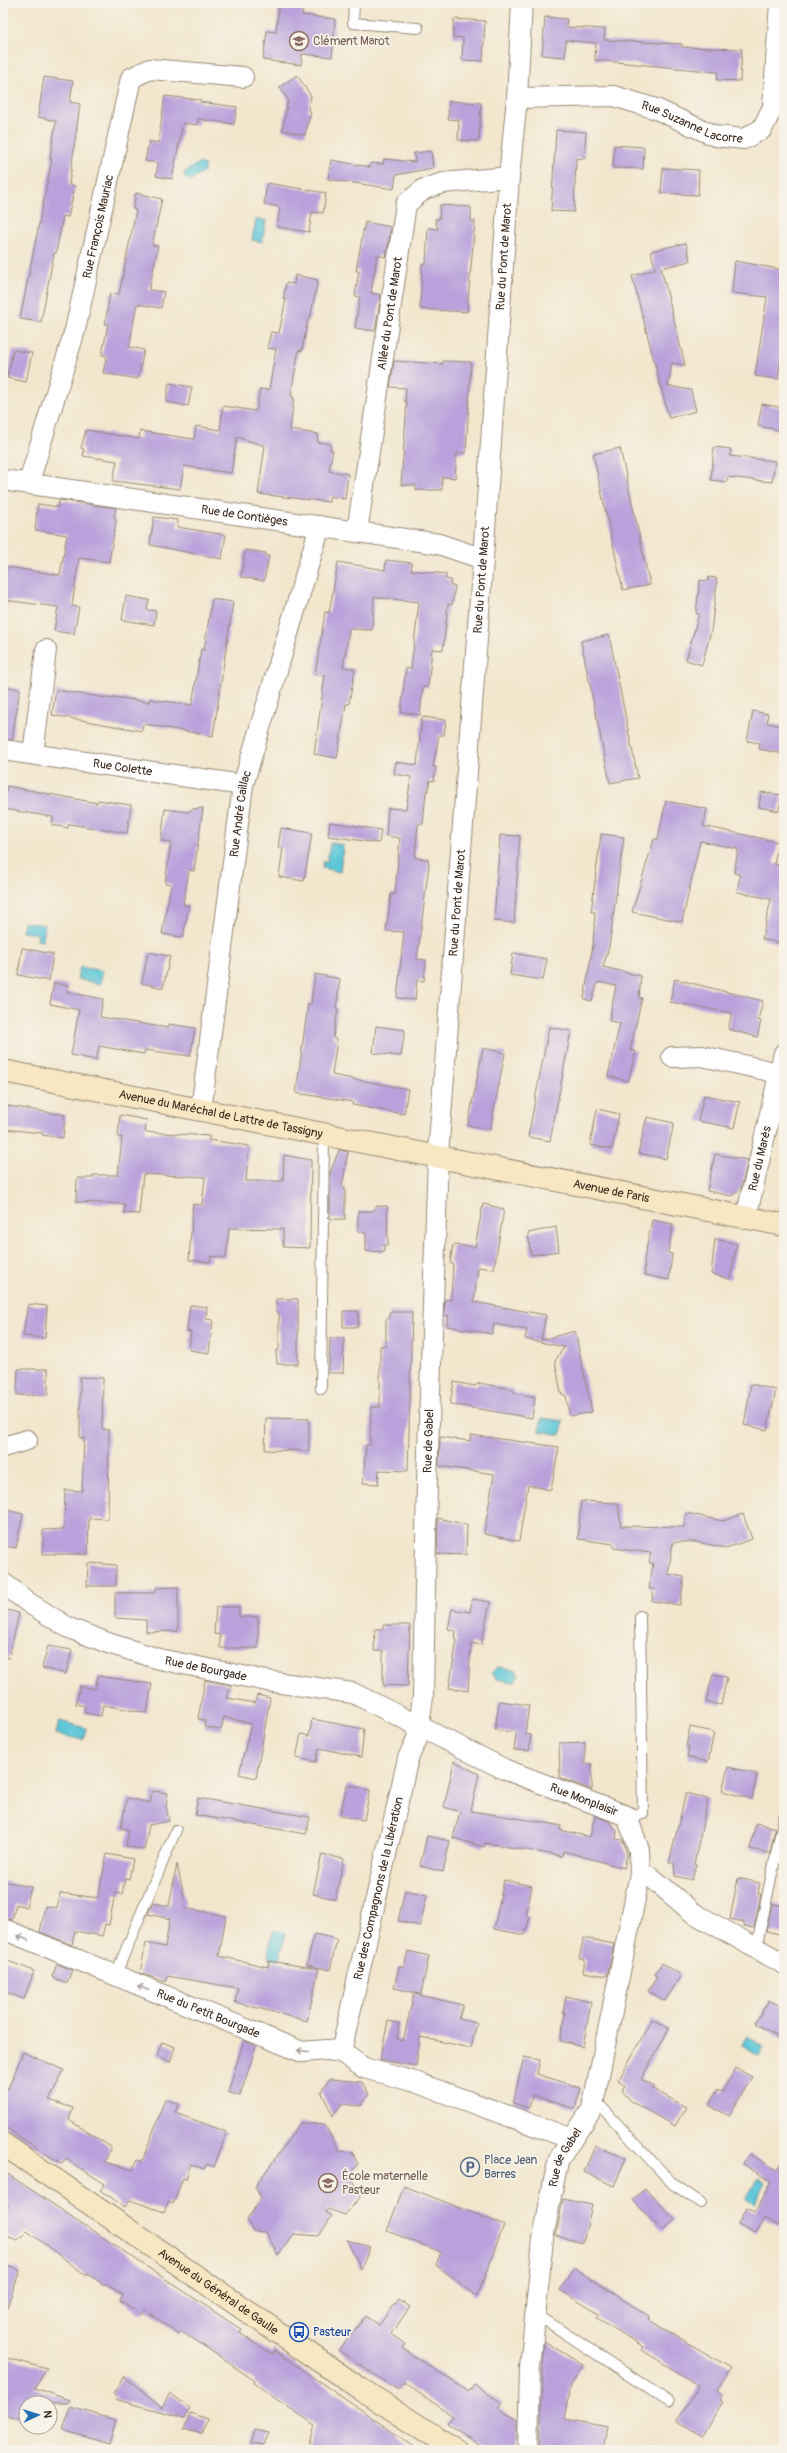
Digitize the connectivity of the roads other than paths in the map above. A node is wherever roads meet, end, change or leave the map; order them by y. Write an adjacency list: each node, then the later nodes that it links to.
1 (354, 3): 4 (lane)
2 (522, 3): 6 (street, Rue du Pont de Marot)
3 (780, 3): 6 (street, Rue Suzanne Lacorre)
4 (418, 28)
5 (243, 77): 9 (street, Rue François Mauriac)
6 (517, 98): 7 (street, Rue du Pont de Marot)
7 (509, 177): 11 (street, Allée du Pont de Marot); 12 (street, Rue du Pont de Marot)
8 (3, 480): 9 (street, Rue de Contièges)
9 (29, 482): 10 (street, Rue de Contièges)
10 (320, 526): 11 (street, Rue de Contièges); 16 (street, Rue André Caillac)
11 (357, 532): 12 (street, Rue de Contièges)
12 (483, 559): 23 (street, Rue du Pont de Marot)
13 (46, 650): 15 (street)
14 (3, 750): 15 (street, Rue Colette)
15 (33, 754): 16 (street, Rue Colette)
16 (243, 785): 21 (street, Rue André Caillac)
17 (784, 1053): 20 (street, Rue du Marès)
18 (672, 1057): 20 (street)
19 (3, 1072): 21 (main road, Avenue du Maréchal de Lattre de Tassigny)
20 (780, 1073): 24 (street, Rue du Marès)
21 (200, 1110): 22 (main road, Avenue du Maréchal de Lattre de Tassigny)
22 (324, 1134): 23 (main road, Avenue du Maréchal de Lattre de Tassigny); 26 (lane)
23 (438, 1156): 24 (main road, Avenue de Paris); 31 (street, Rue de Gabel)
24 (746, 1218): 25 (main road, Avenue de Paris)
25 (784, 1225)
26 (321, 1389)
27 (27, 1440): 28 (street)
28 (3, 1447)
29 (3, 1583): 31 (street, Rue de Bourgade)
30 (640, 1616): 32 (lane)
31 (419, 1726): 32 (street, Rue Monplaisir); 40 (street, Rue des Compagnons de la Libération)
32 (627, 1816): 35 (street, Rue Monplaisir)
33 (784, 1817): 37 (lane)
34 (176, 1830): 39 (lane)
35 (640, 1874): 37 (street); 41 (street, Rue de Gabel)
36 (3, 1929): 39 (street, Rue du Petit Bourgade, one-way to 36)
37 (756, 1949): 38 (street)
38 (784, 1964)
39 (115, 1976): 40 (street, Rue du Petit Bourgade, one-way to 39)
40 (341, 2052): 42 (street)
41 (594, 2099): 42 (street, Rue de Gabel); 44 (lane)
42 (572, 2140): 45 (street, Rue de Gabel)
43 (3, 2144): 47 (main road, Avenue du Général de Gaulle)
44 (701, 2203)
45 (536, 2314): 46 (lane); 48 (street, Rue de Gabel)
46 (669, 2402)
47 (456, 2450)
48 (528, 2450)

